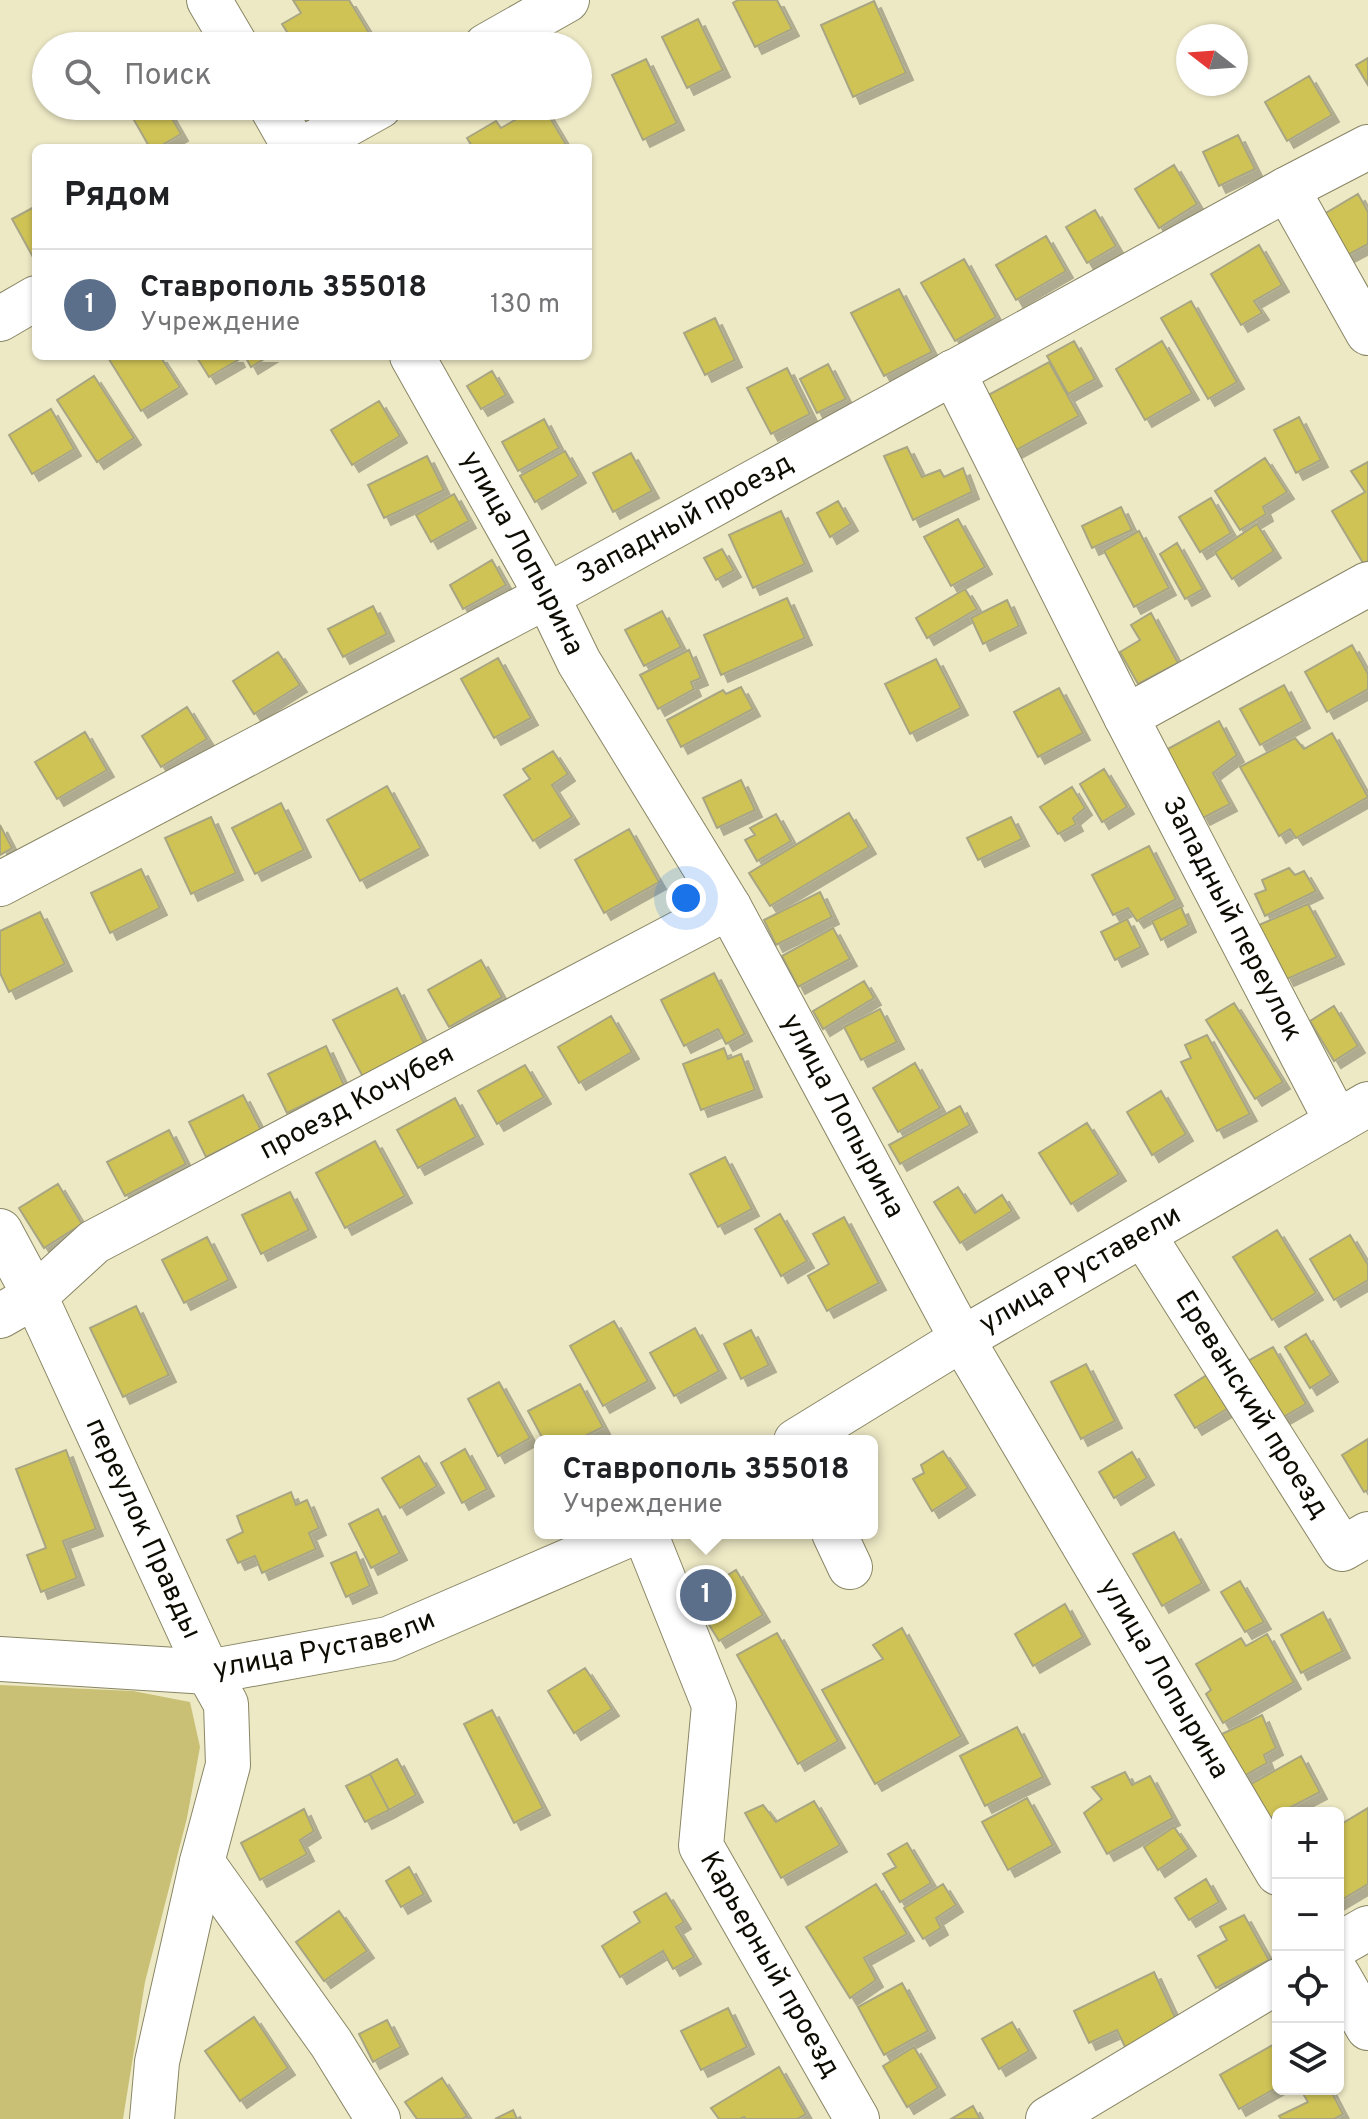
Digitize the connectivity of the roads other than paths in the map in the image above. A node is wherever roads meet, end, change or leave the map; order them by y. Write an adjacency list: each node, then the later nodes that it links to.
1 (209, 0): 3 (street)
2 (567, 0): 4 (street)
3 (228, 32)
4 (511, 32)
5 (279, 120): 7 (street)
6 (355, 120): 8 (street)
7 (293, 144)
8 (312, 144)
9 (1368, 147): 10 (street, Западный проезд)
10 (1287, 189): 13 (street); 15 (street, Западный проезд)
11 (32, 300): 12 (street)
12 (0, 319)
13 (1368, 333)
14 (414, 360): 17 (street, улица Лопырина)
15 (953, 372): 17 (street, Западный проезд); 18 (street, Западный переулок)
16 (1368, 584): 18 (street)
17 (547, 596): 19 (street, Западный проезд); 20 (street, улица Лопырина)
18 (1126, 717): 21 (street, Западный переулок)
19 (0, 884)
20 (729, 907): 24 (street, проезд Кочубея); 25 (street, улица Лопырина)
21 (1352, 1113): 23 (street, улица Руставели)
22 (0, 1231): 24 (street, переулок Правды)
23 (1144, 1236): 25 (street, улица Руставели); 27 (street, Ереванский проезд)
24 (18, 1306): 31 (street, переулок Правды)
25 (962, 1339): 26 (street, улица Руставели); 33 (street, улица Лопырина)
26 (806, 1435)
27 (1368, 1534)
28 (619, 1539): 31 (street, улица Руставели)
29 (647, 1539): 41 (street, Карьерный проезд)
30 (0, 1659): 31 (street, улица Руставели)
31 (208, 1672): 32 (street, переулок Правды)
32 (202, 1862): 39 (street, переулок Правды); 40 (street)
33 (1272, 1863)
34 (1368, 1928): 35 (street)
35 (1344, 1942)
36 (1272, 1985): 42 (street)
37 (1344, 1986): 38 (street)
38 (1368, 2028)
39 (152, 2119)
40 (378, 2119)
41 (857, 2119)
42 (1048, 2119)

